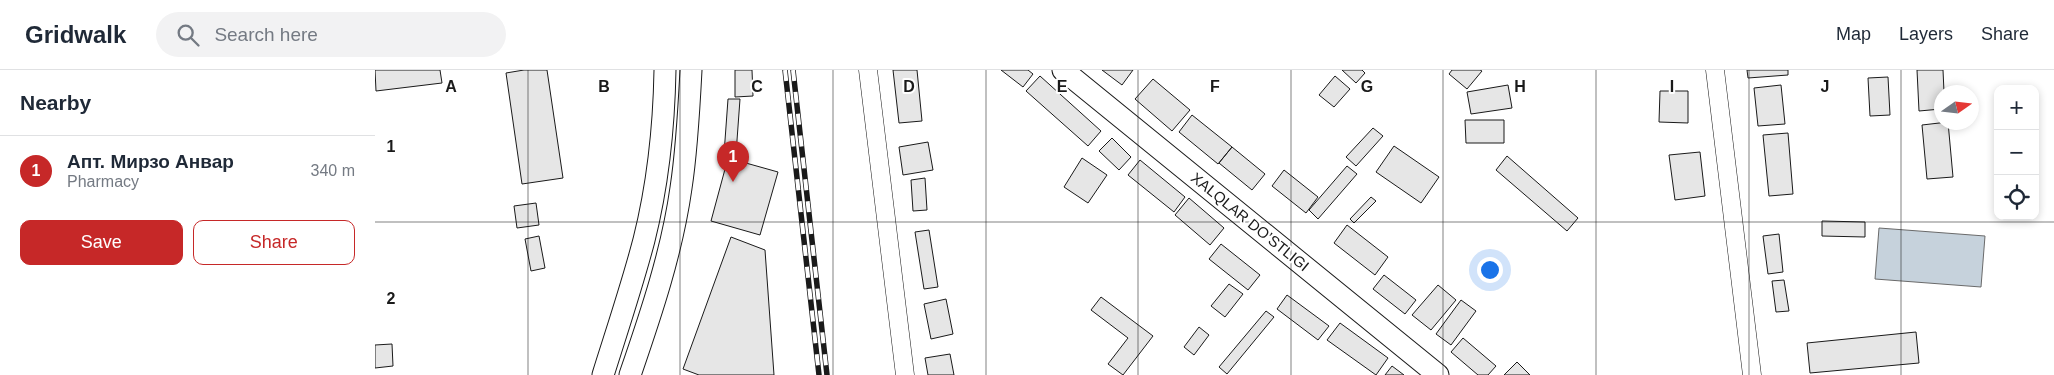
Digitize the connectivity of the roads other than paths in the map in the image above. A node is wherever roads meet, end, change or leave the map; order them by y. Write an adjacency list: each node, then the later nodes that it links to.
1 (665, 70): 6 (main road)
2 (691, 70): 7 (main road)
3 (868, 70): 8 (street)
4 (1063, 70): 9 (main road, XALQLAR DO’STLIGI)
5 (1715, 70): 10 (street)
6 (603, 375)
7 (630, 375)
8 (905, 375)
9 (1438, 375)
10 (1752, 375)

